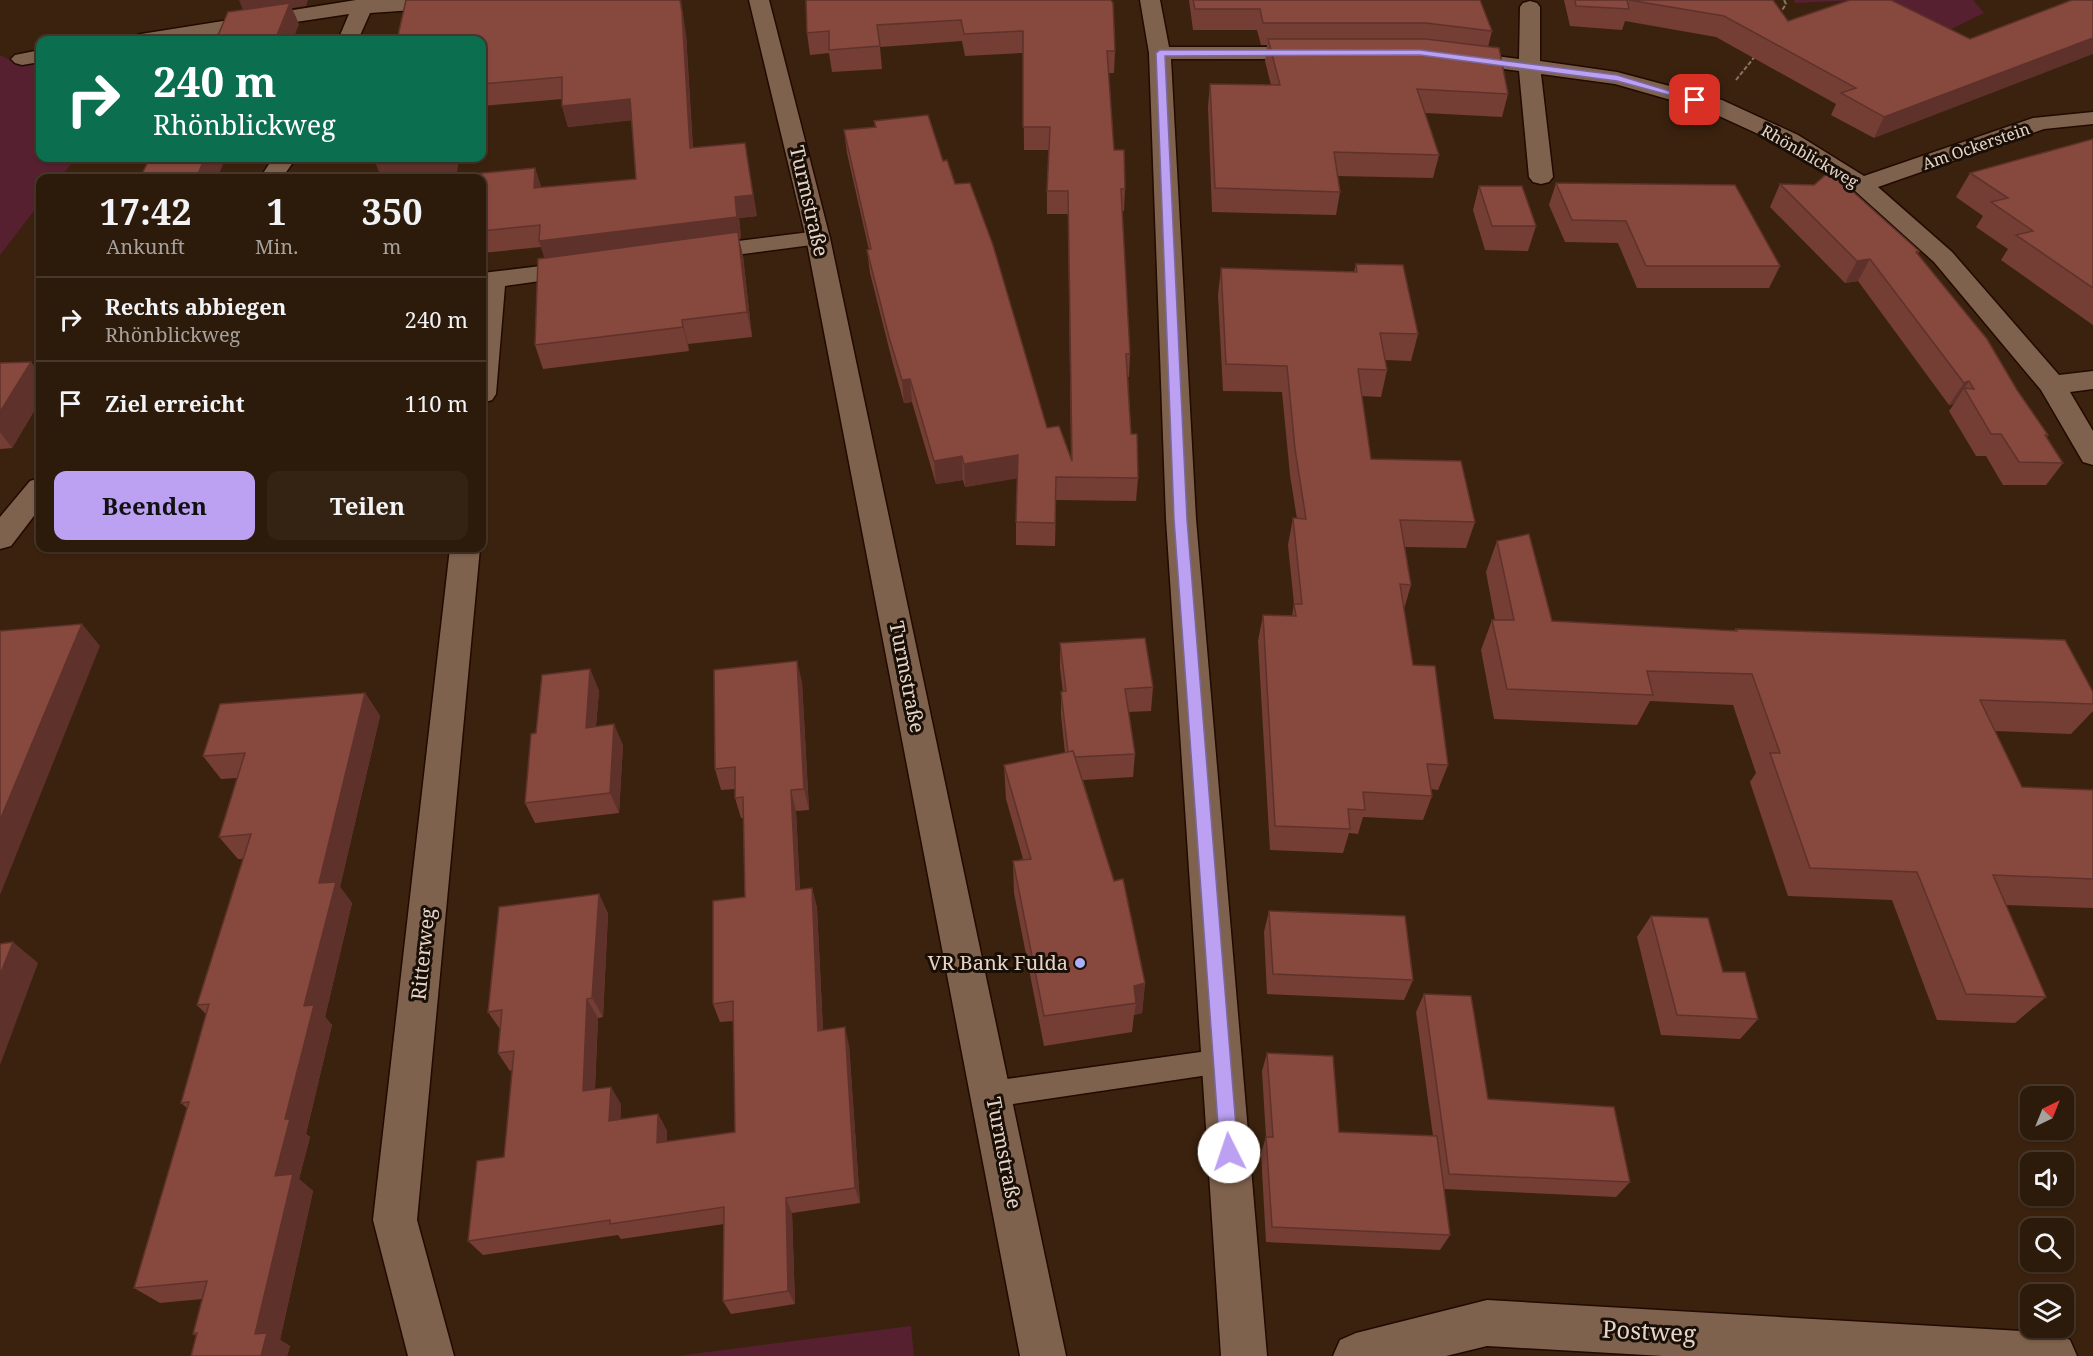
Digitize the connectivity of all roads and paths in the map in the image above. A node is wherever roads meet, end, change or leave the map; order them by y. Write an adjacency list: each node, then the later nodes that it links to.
1 (472, 0): 5 (street)
2 (759, 0): 19 (street, Turmstraße)
3 (1150, 0): 10 (street)
4 (1784, 0): 7 (path)
5 (365, 4): 8 (street); 9 (street)
6 (1530, 7): 14 (street)
7 (1775, 24)
8 (166, 36)
9 (350, 36)
10 (1160, 53): 11 (street); 30 (street)
11 (1338, 53)
12 (1757, 53): 15 (path)
13 (1431, 54): 14 (street, Rhönblickweg)
14 (1529, 67): 15 (street, Rhönblickweg); 17 (street)
15 (1714, 105): 18 (street, Rhönblickweg)
16 (2092, 118): 18 (street, Am Ockerstein)
17 (1541, 177)
18 (1862, 185): 25 (street, Rhönblickweg)
19 (818, 238): 20 (street); 31 (street, Turmstraße)
20 (680, 256)
21 (610, 265): 22 (street)
22 (487, 281): 23 (street)
23 (486, 304)
24 (2093, 380): 25 (street)
25 (2052, 385): 26 (street, Rhönblickweg)
26 (2093, 455)
27 (36, 493): 28 (street)
28 (0, 538)
29 (465, 552): 32 (street, Ritterweg)
30 (1222, 1061): 31 (lane); 34 (street)
31 (992, 1094): 33 (street, Turmstraße)
32 (431, 1356)
33 (1043, 1356)
34 (1244, 1356)
35 (1356, 1356): 36 (street, Postweg)
36 (2054, 1356)

